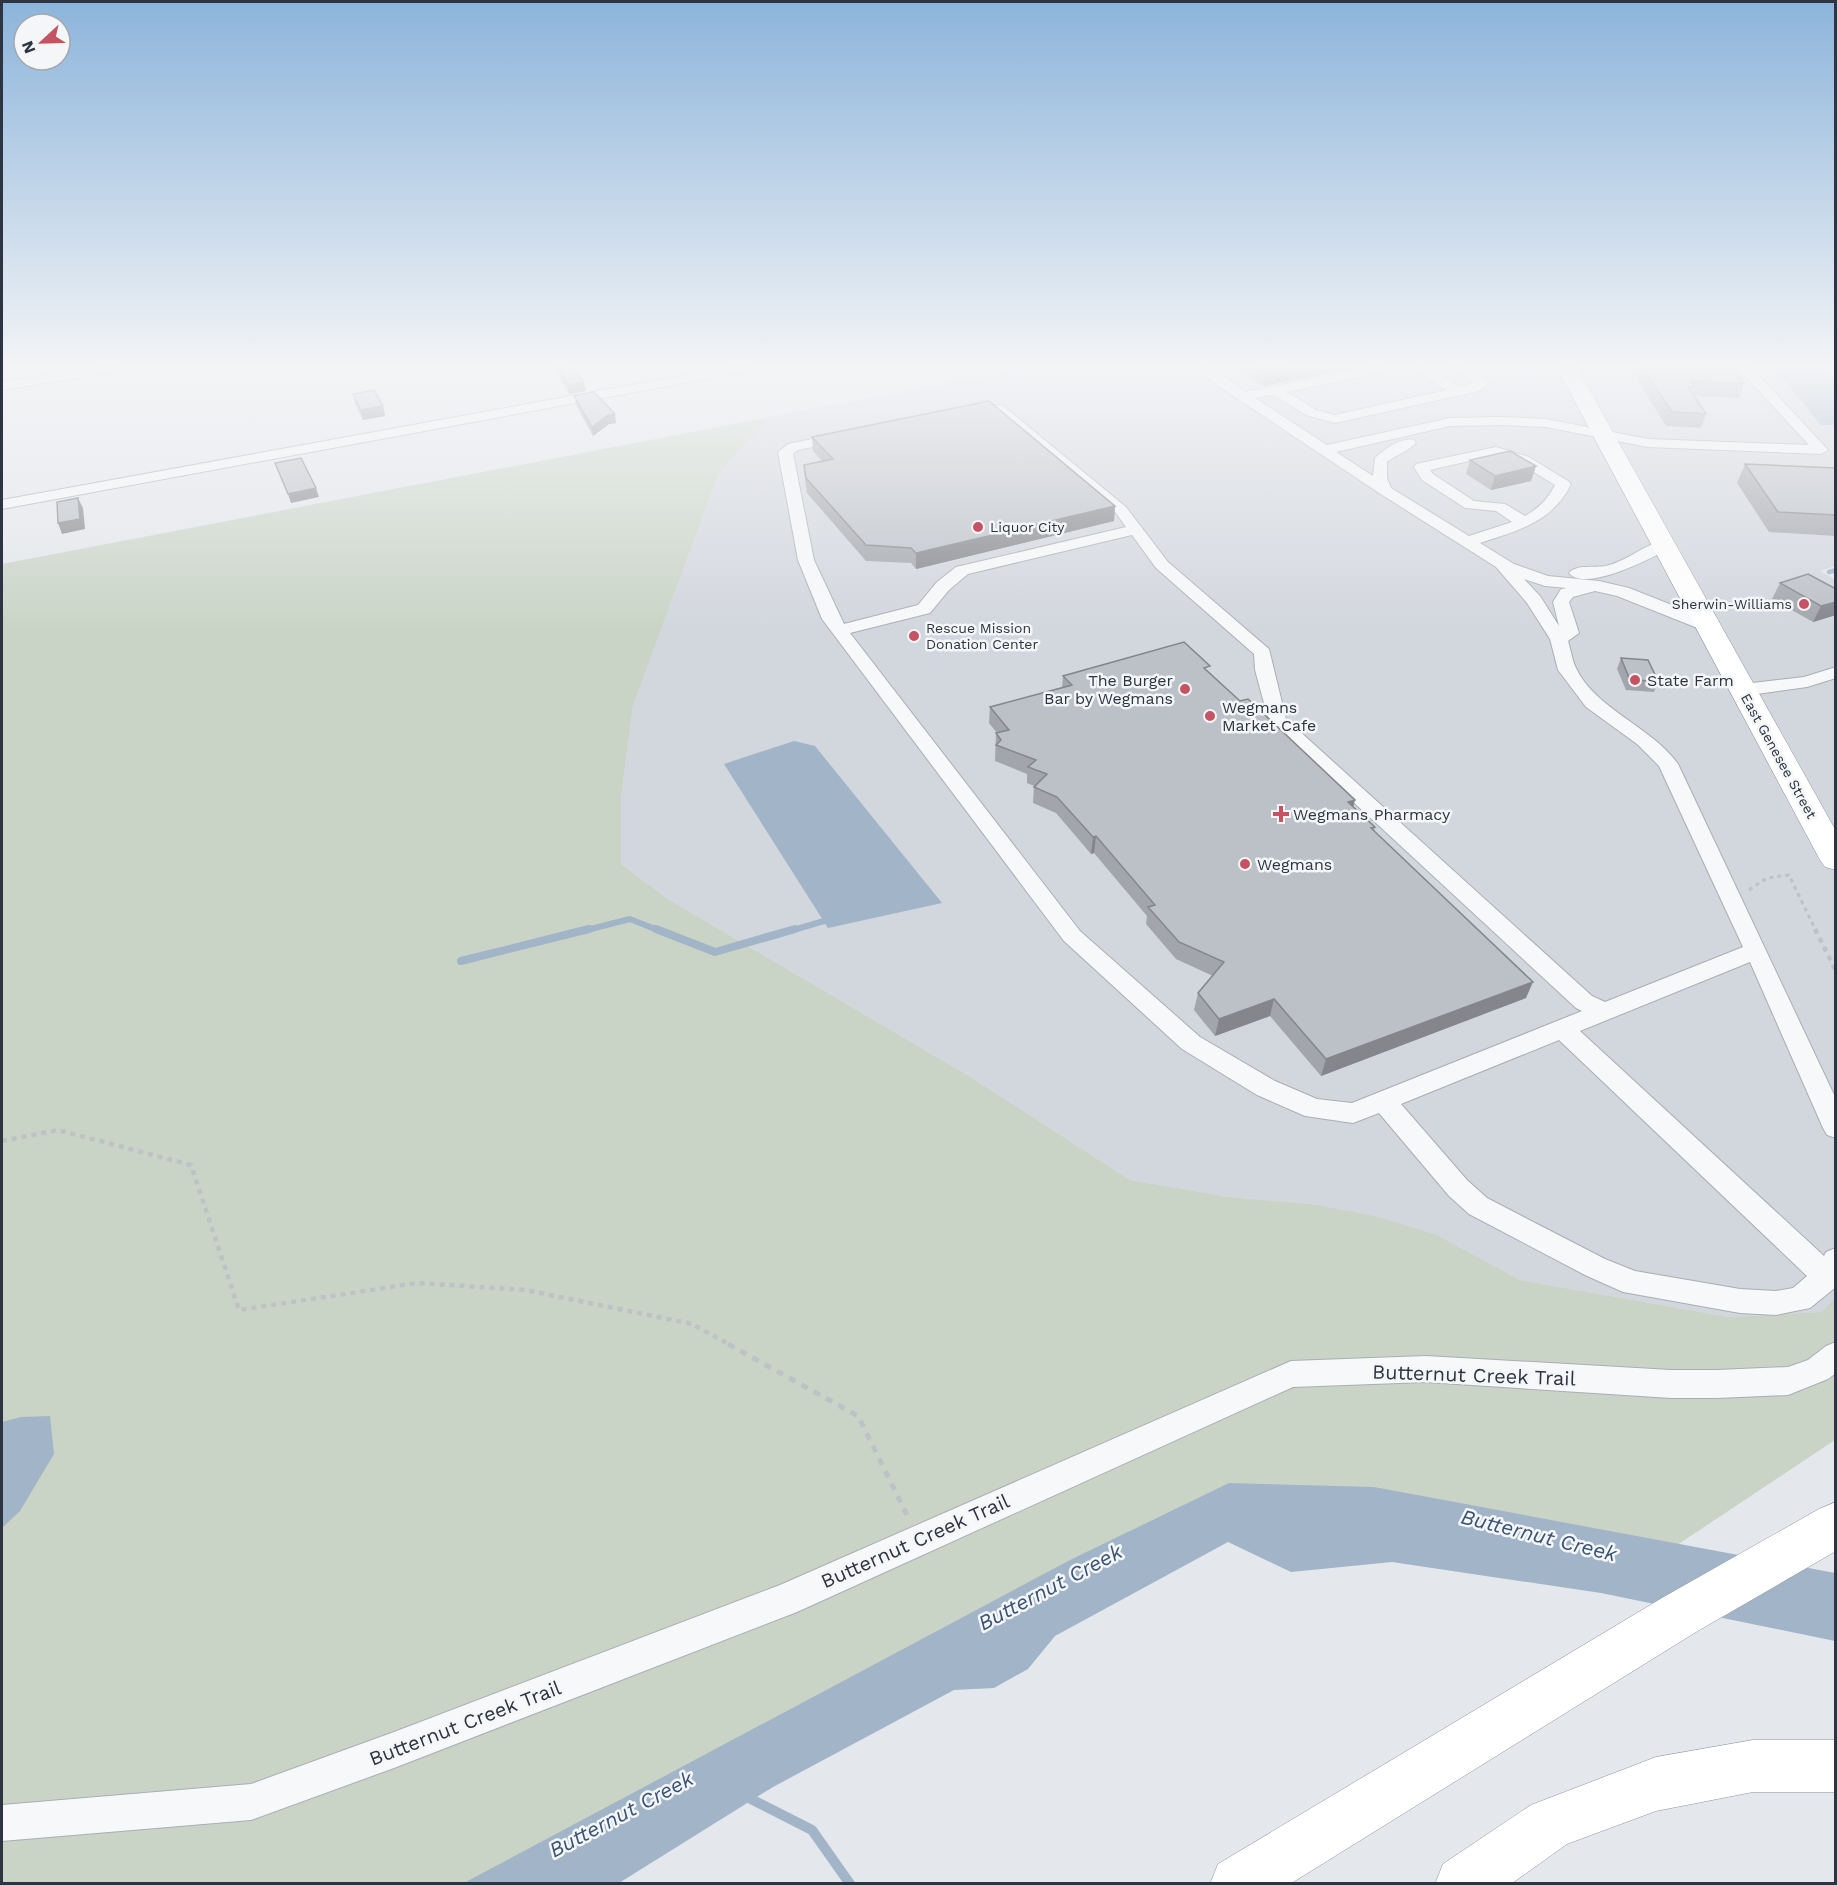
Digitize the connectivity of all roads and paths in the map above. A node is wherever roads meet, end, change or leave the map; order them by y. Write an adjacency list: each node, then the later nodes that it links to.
1 (257, 456): 12 (street)
2 (786, 456): 20 (street)
3 (1057, 456): 14 (street)
4 (1333, 456): 11 (street)
5 (1385, 456): 11 (street)
6 (1413, 456): 10 (street)
7 (1473, 456): 10 (street)
8 (1511, 456): 13 (street)
9 (1616, 456): 16 (highway, East Genesee Street)
10 (1428, 466): 13 (street)
11 (1384, 490): 15 (street)
12 (2, 505)
13 (1524, 522): 15 (street)
14 (1136, 529): 20 (street); 29 (street)
15 (1467, 542): 17 (street)
16 (1664, 545): 17 (street); 19 (highway, East Genesee Street)
17 (1504, 566): 18 (street); 21 (street)
18 (1599, 586): 19 (street); 21 (street)
19 (1706, 625): 23 (highway, East Genesee Street)
20 (840, 630): 31 (street)
21 (1559, 639): 26 (street)
22 (1836, 672): 23 (street)
23 (1743, 690): 24 (highway, East Genesee Street)
24 (1825, 820): 25 (highway, East Genesee Street)
25 (1836, 860)
26 (1734, 902): 27 (street); 28 (path)
27 (1756, 951): 29 (street); 32 (street)
28 (1836, 971)
29 (1605, 1012): 30 (street)
30 (1563, 1030): 31 (street); 34 (street)
31 (1383, 1101): 34 (street)
32 (1836, 1128)
33 (2, 1141): 36 (path)
34 (1831, 1269)
35 (1836, 1354): 39 (street, Butternut Creek Trail)
36 (901, 1499)
37 (1836, 1525): 40 (highway)
38 (1836, 1766): 41 (highway)
39 (2, 1823)
40 (1238, 1884)
41 (1463, 1884)

